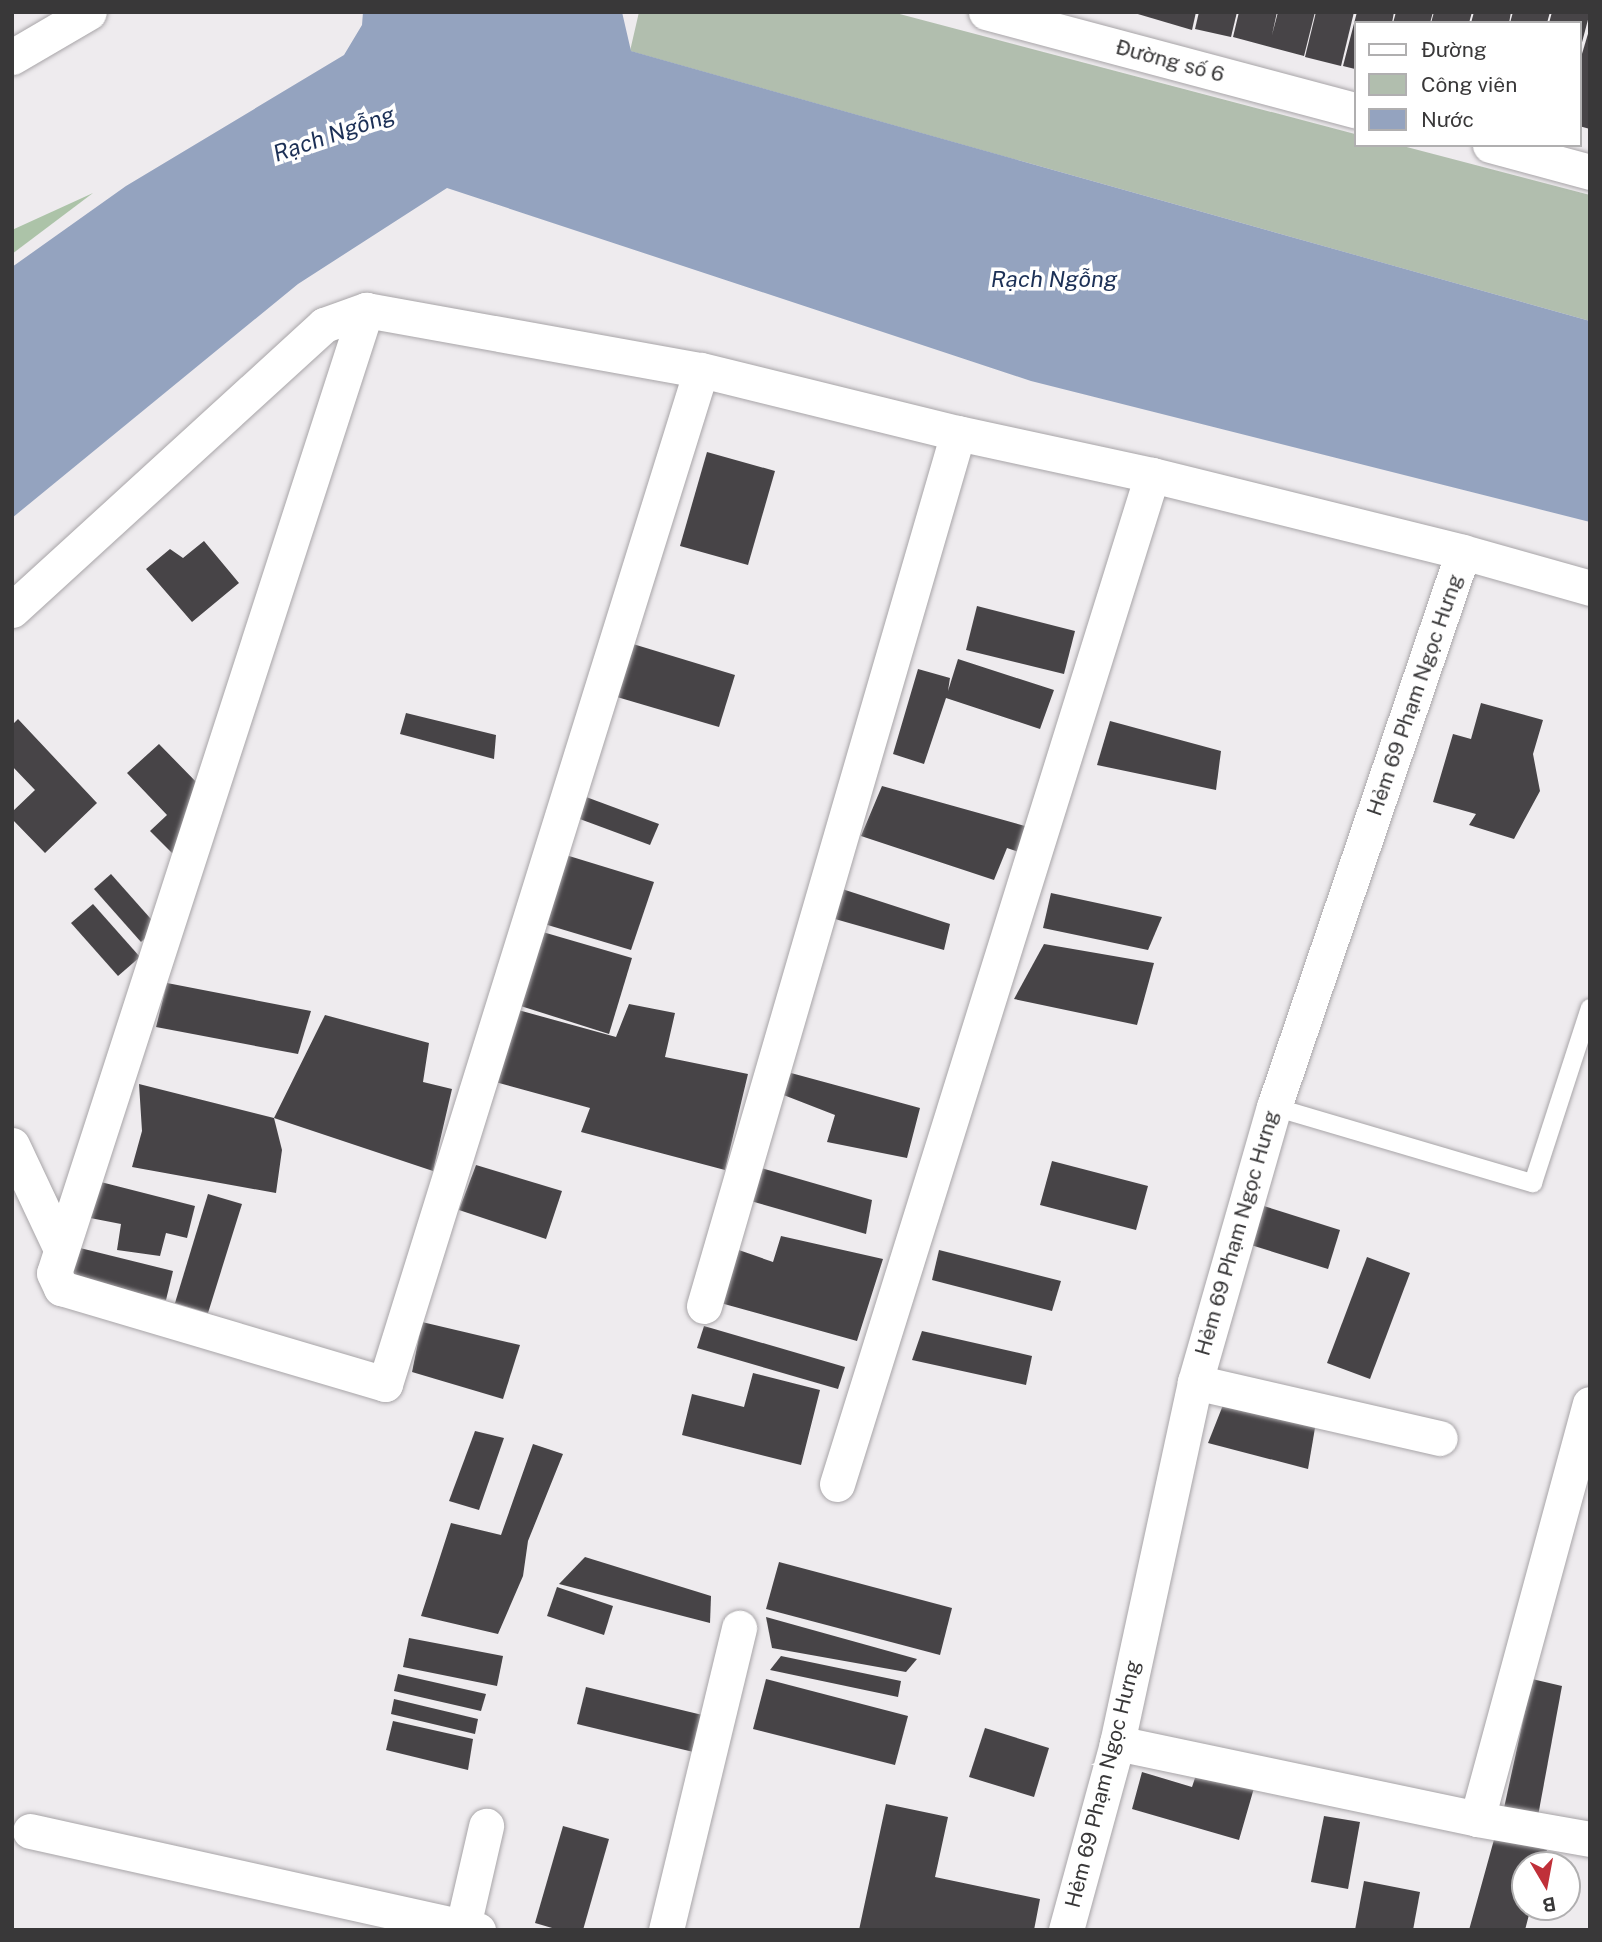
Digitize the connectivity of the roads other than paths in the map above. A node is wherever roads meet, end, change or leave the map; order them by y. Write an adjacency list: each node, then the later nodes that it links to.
1 (89, 12): 3 (street)
2 (986, 12): 4 (street, Đường số 6)
3 (12, 57)
4 (1354, 110)
5 (1497, 147): 6 (street)
6 (1590, 172)
7 (366, 310): 8 (street); 13 (street); 17 (street)
8 (701, 370): 9 (street); 17 (street)
9 (958, 433): 10 (street); 18 (street)
10 (1152, 475): 11 (street); 22 (street)
11 (1463, 552): 12 (street); 15 (street, Hẻm 69 Phạm Ngọc Hưng)
12 (1590, 588)
13 (12, 610)
14 (1590, 1008): 15 (lane)
15 (1274, 1107): 19 (street, Hẻm 69 Phạm Ngọc Hưng)
16 (12, 1145): 17 (street)
17 (61, 1249)
18 (704, 1306)
19 (1195, 1382): 21 (street); 24 (street, Hẻm 69 Phạm Ngọc Hưng)
20 (1590, 1404): 25 (street)
21 (1440, 1438)
22 (837, 1484)
23 (739, 1628): 31 (street)
24 (1117, 1743): 25 (street); 30 (street, Hẻm 69 Phạm Ngọc Hưng)
25 (1476, 1819): 28 (street)
26 (486, 1826): 29 (street)
27 (21, 1829): 29 (street)
28 (1590, 1839)
29 (471, 1928)
30 (1074, 1928)
31 (666, 1930)

